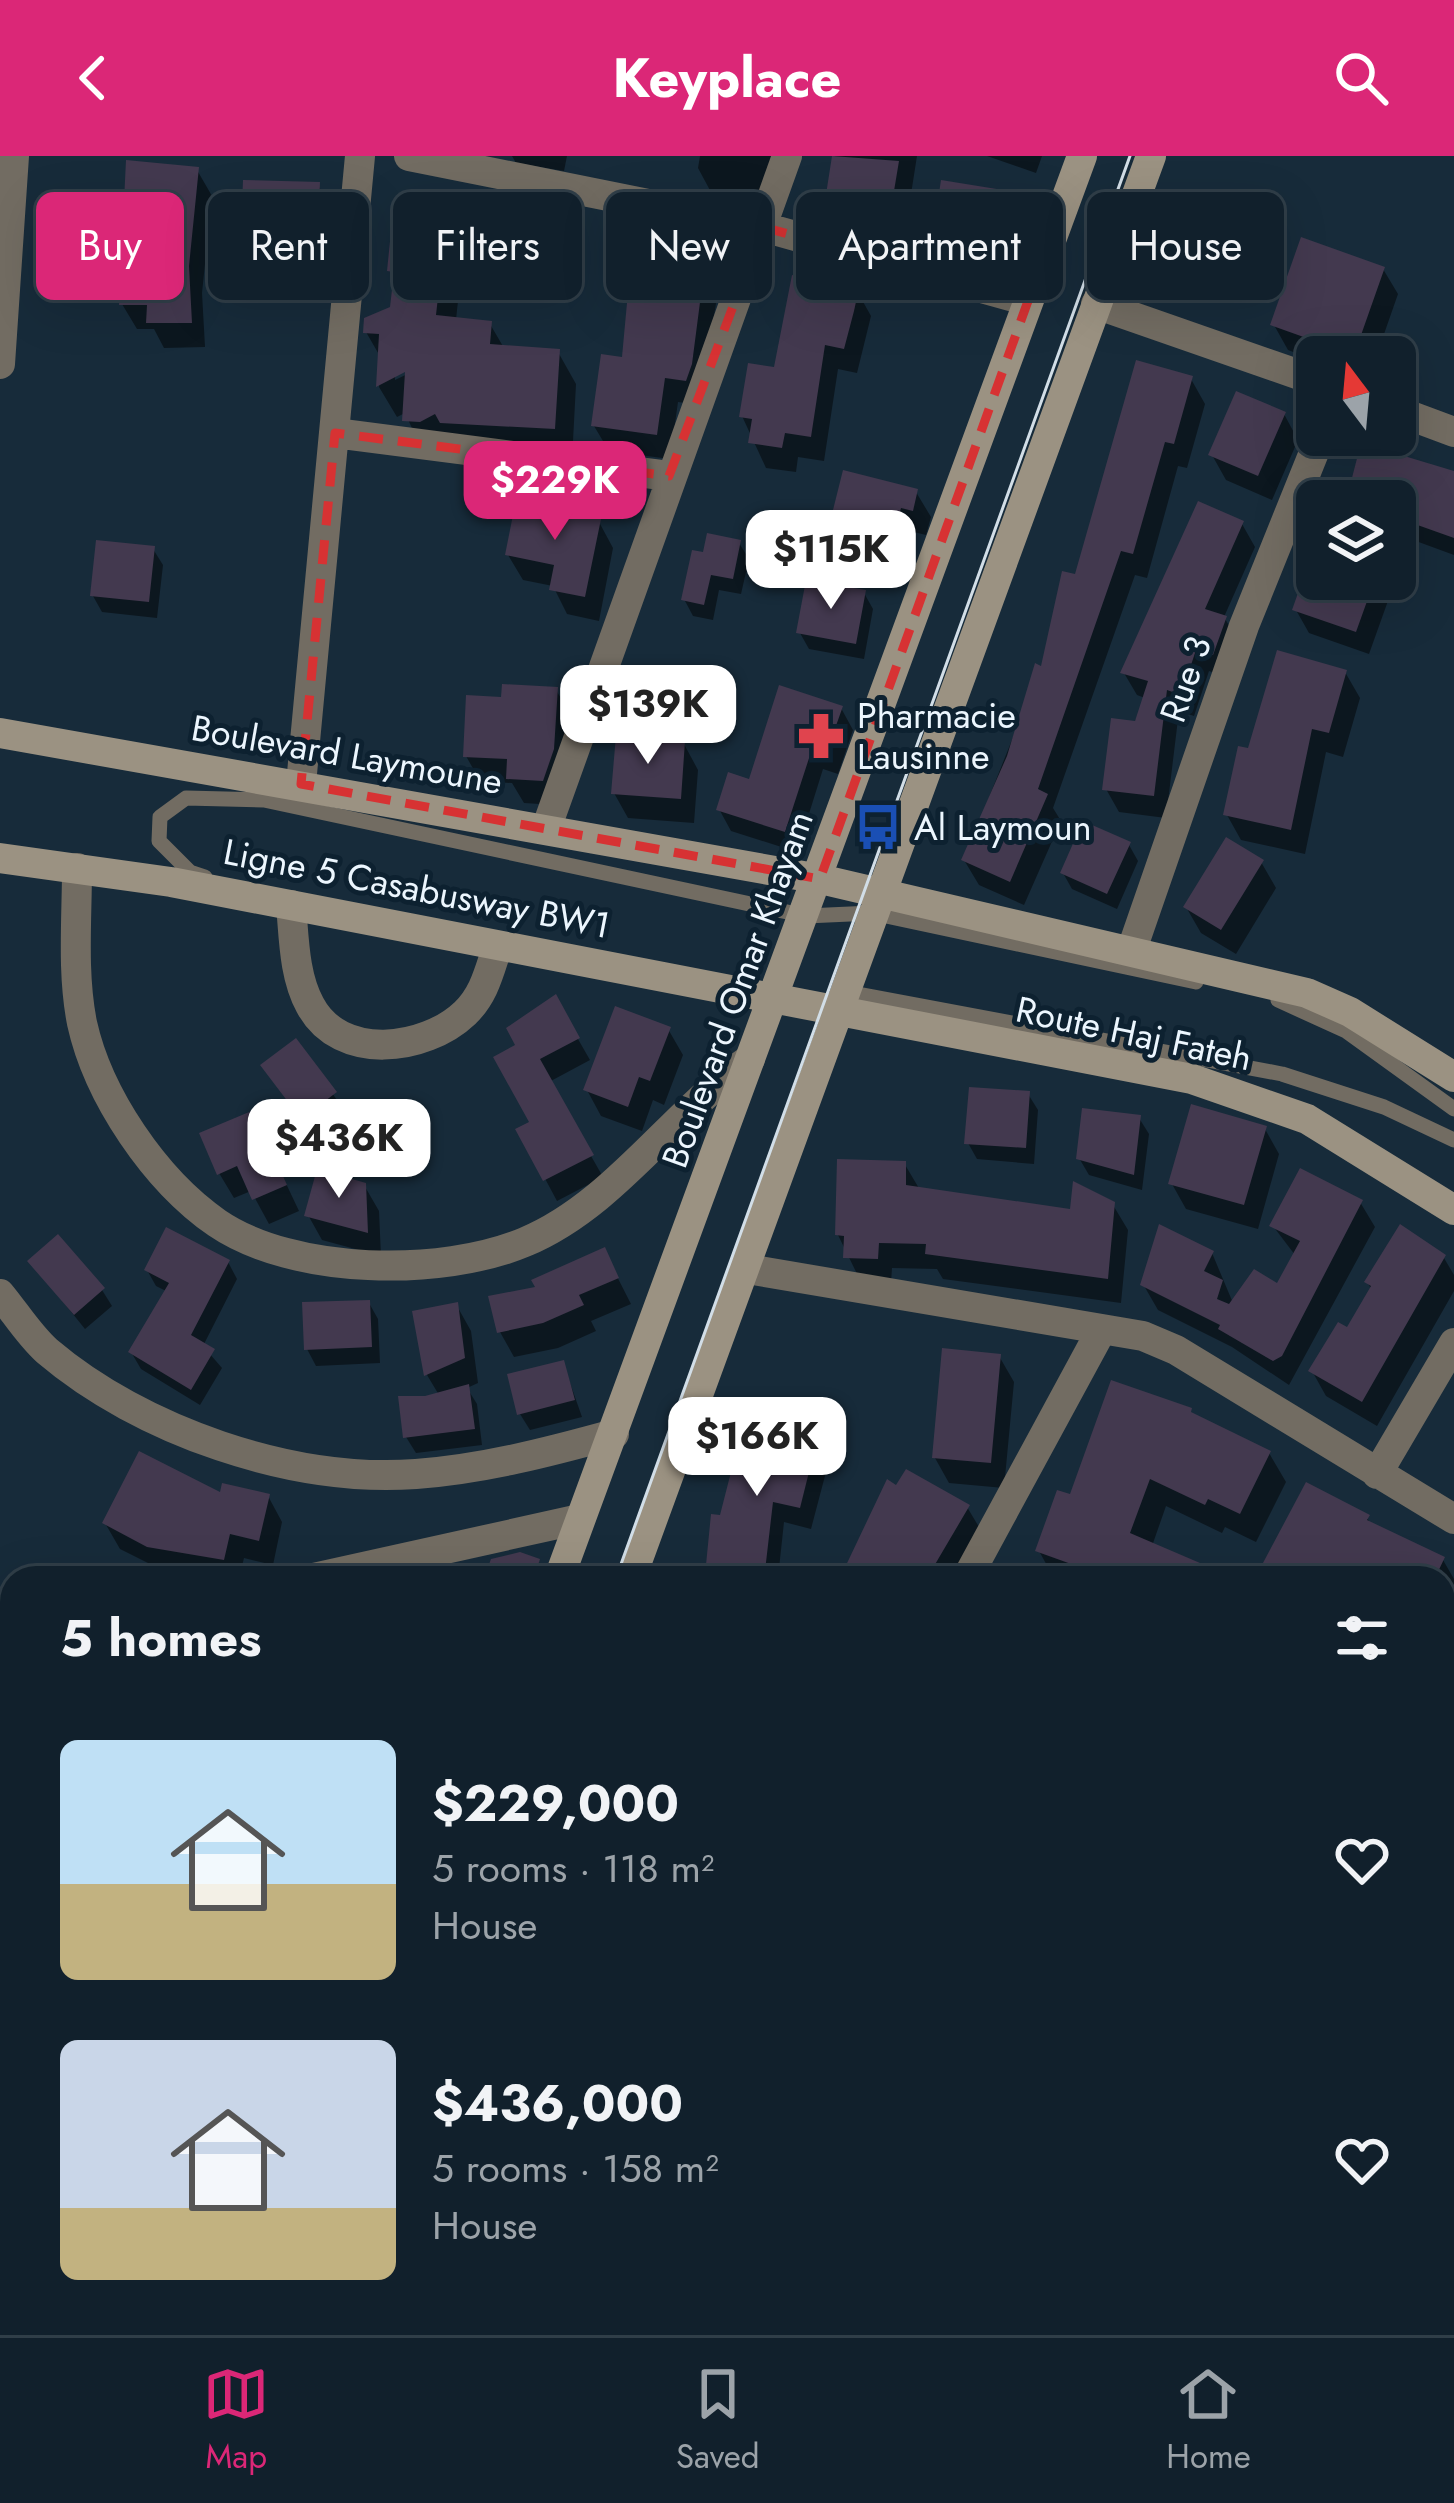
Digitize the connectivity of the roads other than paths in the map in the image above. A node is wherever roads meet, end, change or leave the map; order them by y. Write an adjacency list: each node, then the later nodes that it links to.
1 (14, 156): 13 (street)
2 (360, 156): 17 (street)
3 (409, 156): 7 (street)
4 (787, 156): 8 (street)
5 (1082, 156): 11 (street, Boulevard Omar Khayam)
6 (1151, 156): 12 (street)
7 (606, 196)
8 (772, 200)
9 (772, 230): 11 (street)
10 (735, 300): 19 (street)
11 (1028, 302): 25 (street, Boulevard Omar Khayam)
12 (1096, 304): 14 (street); 26 (street)
13 (0, 364)
14 (1296, 374)
15 (1416, 418): 16 (street)
16 (1454, 432)
17 (334, 433): 19 (street); 21 (street)
18 (1313, 456): 30 (street, Rue 3)
19 (669, 476): 22 (street)
20 (0, 734): 21 (street, Boulevard Laymoune)
21 (301, 784): 22 (street, Boulevard Laymoune)
22 (546, 829): 25 (street, Boulevard Laymoune)
23 (0, 858): 24 (street)
24 (77, 868): 27 (street); 33 (street)
25 (820, 879): 26 (street); 28 (street, Boulevard Omar Khayam)
26 (876, 903): 28 (lane, Ligne 5 Casabusway BW1); 30 (street); 32 (street); 35 (lane, Ligne 5 Casabusway BW1)
27 (291, 905): 29 (street); 29 (street)
28 (806, 916): 31 (street, Boulevard Omar Khayam); 31 (lane, Ligne 5 Casabusway BW1)
29 (497, 948): 31 (street)
30 (1131, 952): 34 (street)
31 (775, 994): 32 (street, Route Haj Fateh); 33 (street, Boulevard Omar Khayam)
32 (840, 1002): 36 (lane); 37 (street, Route Haj Fateh); 38 (street)
33 (750, 1059): 42 (street, Boulevard Omar Khayam)
34 (1454, 1077)
35 (1454, 1109)
36 (1454, 1140)
37 (1454, 1210)
38 (747, 1269): 40 (street); 48 (street)
39 (0, 1294): 42 (street)
40 (1102, 1329): 43 (street); 49 (street)
41 (1454, 1343): 43 (street)
42 (614, 1434): 44 (street, Boulevard Omar Khayam)
43 (1377, 1474): 45 (street)
44 (580, 1519): 46 (street); 47 (street, Boulevard Omar Khayam)
45 (1454, 1519)
46 (396, 1566)
47 (563, 1566)
48 (636, 1566)
49 (982, 1566)

